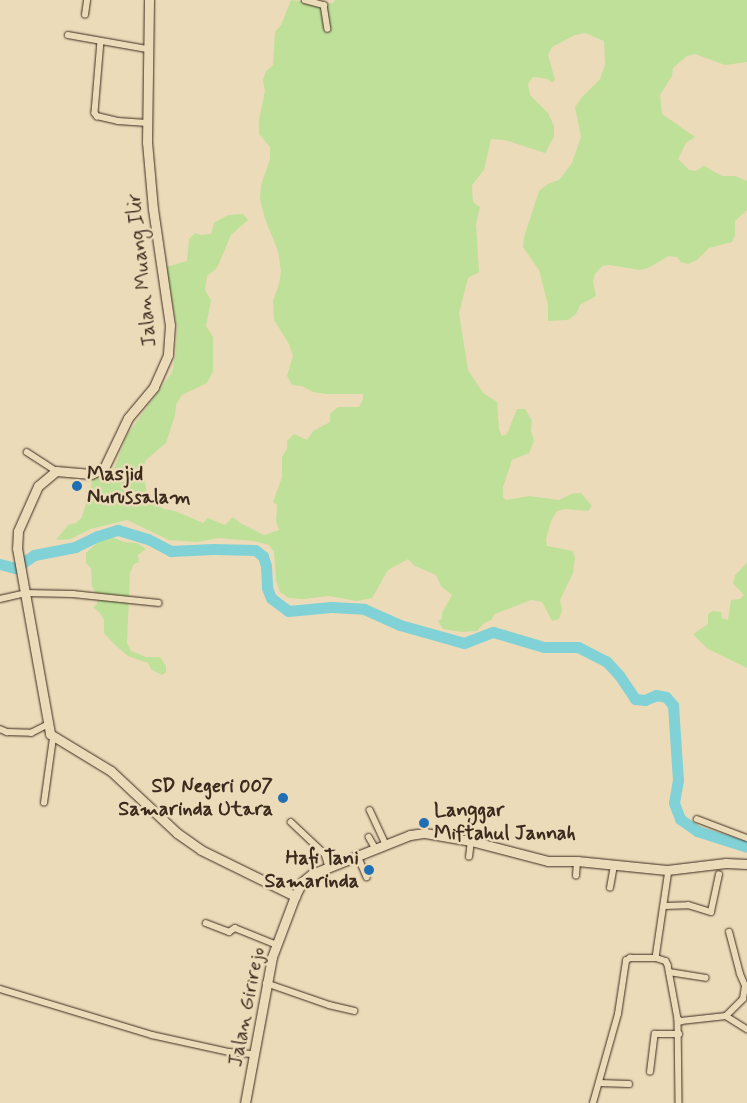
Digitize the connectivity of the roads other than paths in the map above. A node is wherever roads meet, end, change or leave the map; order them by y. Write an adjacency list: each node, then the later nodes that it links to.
1 (87, 0): 4 (street)
2 (149, 0): 8 (main road, Jalan Muang Ilir)
3 (306, 0): 5 (street)
4 (85, 15)
5 (328, 29)
6 (68, 35): 7 (street)
7 (101, 41): 8 (street); 9 (street)
8 (147, 49): 9 (main road, Jalan Muang Ilir)
9 (147, 122): 11 (main road, Jalan Muang Ilir)
10 (27, 452): 11 (street)
11 (56, 471): 12 (main road)
12 (26, 592): 13 (street); 14 (street); 15 (main road)
13 (0, 599)
14 (159, 603)
15 (47, 725): 16 (street); 17 (main road)
16 (0, 729)
17 (53, 738): 18 (street); 38 (main road)
18 (44, 803)
19 (370, 810): 25 (street)
20 (697, 819): 23 (street)
21 (291, 822): 32 (street)
22 (369, 837): 26 (street)
23 (747, 838)
24 (471, 841): 25 (main road, Jalan Girirejo); 28 (street); 29 (main road, Jalan Girirejo)
25 (386, 845): 26 (main road, Jalan Girirejo)
26 (376, 849): 27 (main road, Jalan Girirejo)
27 (358, 856): 32 (main road, Jalan Girirejo); 36 (street)
28 (469, 858)
29 (577, 862): 31 (main road, Jalan Girirejo); 35 (street)
30 (747, 864): 33 (main road, Jalan Girirejo)
31 (614, 865): 33 (main road, Jalan Girirejo); 37 (street)
32 (329, 868): 38 (main road, Jalan Girirejo)
33 (669, 870): 39 (street)
34 (719, 875): 39 (street)
35 (576, 876)
36 (367, 877)
37 (610, 888)
38 (295, 896): 42 (main road, Jalan Girirejo)
39 (664, 906): 43 (street)
40 (206, 923): 42 (street)
41 (730, 932): 49 (street)
42 (277, 945): 46 (main road, Jalan Girirejo)
43 (656, 958): 44 (street); 55 (street)
44 (669, 972): 45 (street); 50 (street)
45 (706, 978)
46 (266, 983): 48 (street); 53 (main road, Jalan Girirejo)
47 (0, 989): 53 (street)
48 (354, 1011)
49 (726, 1016): 50 (street); 51 (street)
50 (678, 1020): 52 (street)
51 (747, 1028)
52 (679, 1034): 54 (street); 59 (street)
53 (254, 1054): 57 (main road, Jalan Girirejo)
54 (650, 1072)
55 (599, 1083): 56 (street); 58 (street)
56 (629, 1084)
57 (246, 1103)
58 (593, 1103)
59 (679, 1103)

